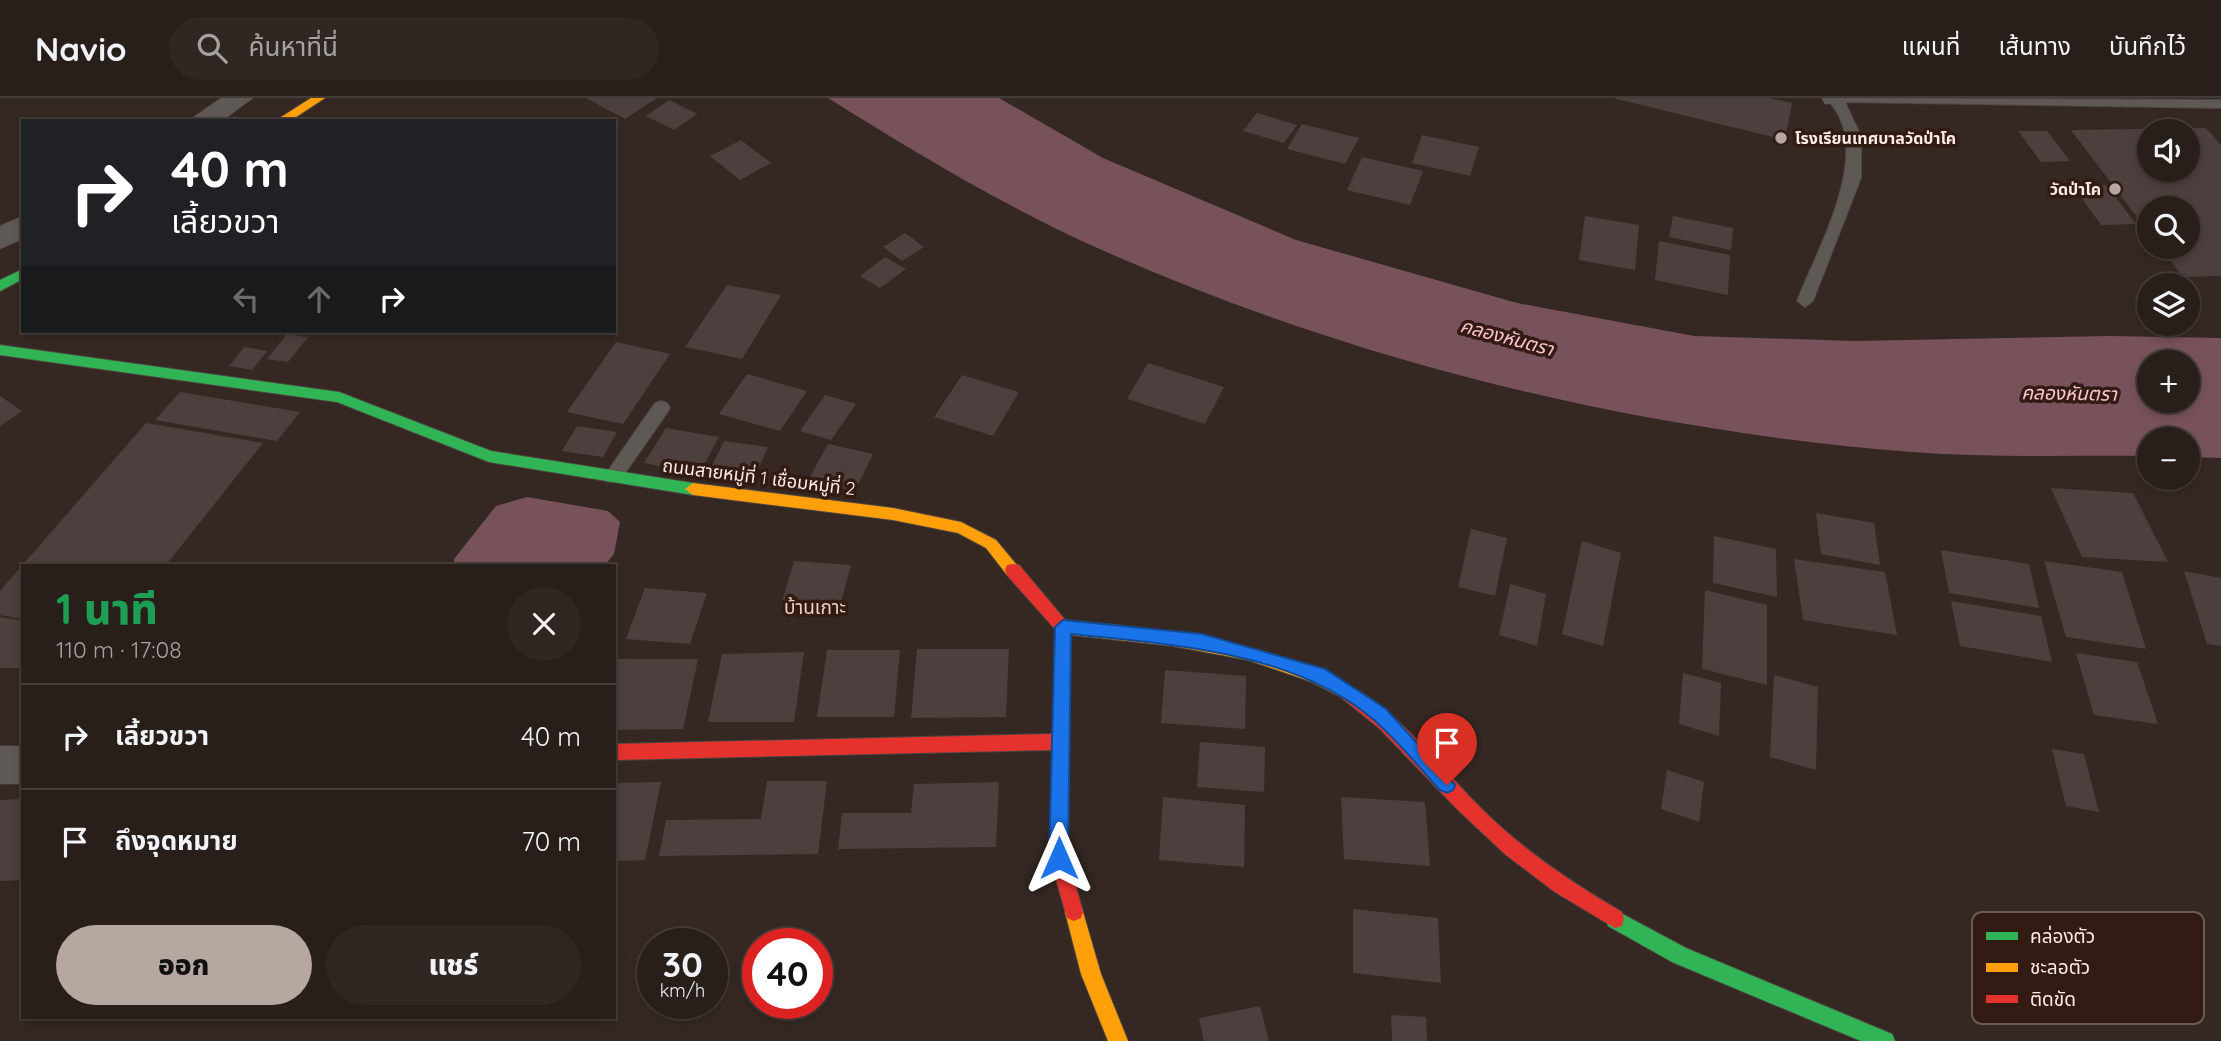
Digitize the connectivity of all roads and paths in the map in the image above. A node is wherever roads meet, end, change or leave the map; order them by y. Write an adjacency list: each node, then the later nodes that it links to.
1 (240, 98): 5 (street)
2 (319, 98): 6 (street)
3 (1834, 98): 4 (lane); 11 (lane)
4 (2221, 104)
5 (204, 119)
6 (284, 119)
7 (21, 227): 8 (street)
8 (0, 239)
9 (21, 274): 10 (street)
10 (0, 286)
11 (1805, 301)
12 (0, 350): 14 (street, ถนนสายหมู่ที่ 1 เชื่อมหมู่ที่ 2)
13 (661, 408): 14 (lane)
14 (613, 477): 15 (street, ถนนสายหมู่ที่ 1 เชื่อมหมู่ที่ 2)
15 (1063, 627): 16 (street); 21 (street)
16 (1059, 742): 17 (street); 20 (street)
17 (616, 752)
18 (0, 765): 19 (street)
19 (21, 765)
20 (1118, 1041)
21 (1885, 1041)

